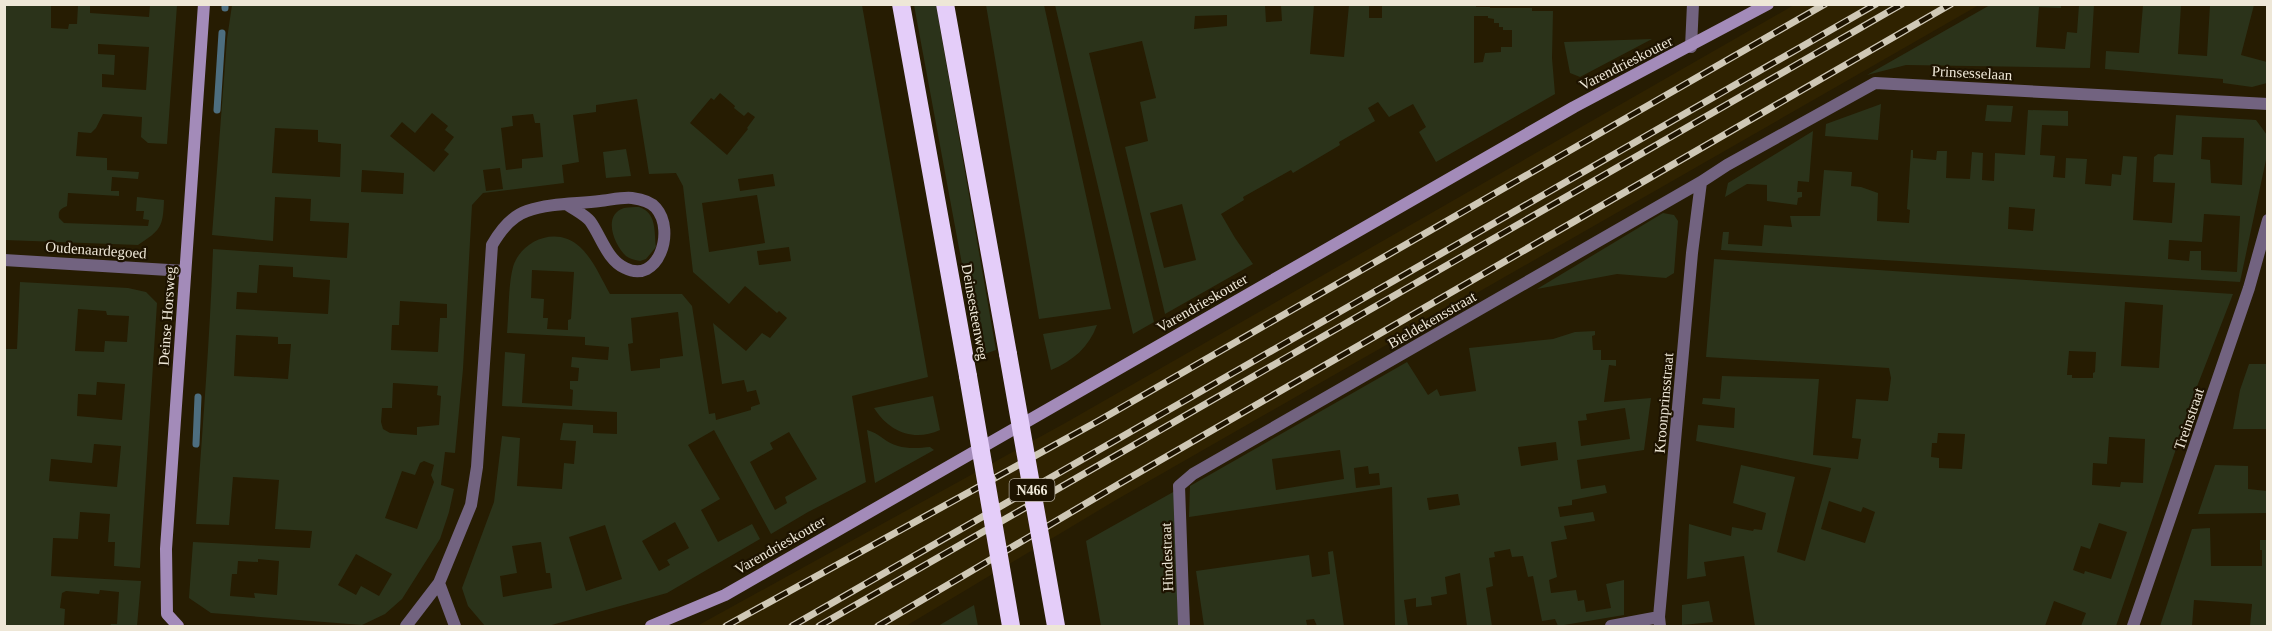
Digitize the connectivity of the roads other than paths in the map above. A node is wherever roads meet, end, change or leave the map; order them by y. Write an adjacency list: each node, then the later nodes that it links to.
1 (204, 4): 12 (street, Deinse Horsweg)
2 (901, 4): 20 (highway, Deinsesteenweg / N466, bridge)
3 (945, 4): 21 (highway, Deinsesteenweg / N466, bridge)
4 (1694, 4): 6 (street)
5 (1768, 4): 6 (street, Varendrieskouter)
6 (1691, 47): 19 (street, Varendrieskouter)
7 (2268, 104): 8 (street, Prinsesselaan)
8 (1701, 182): 13 (street, Bieldekensstraat); 15 (street, Kroonprinsstraat)
9 (568, 204): 9 (street); 14 (street)
10 (2268, 220): 24 (street, Treinstraat)
11 (4, 260): 12 (street, Oudenaardegoed)
12 (185, 271): 16 (street, Deinse Horsweg)
13 (1179, 486): 22 (street, Hindestraat)
14 (439, 583): 17 (street); 18 (street)
15 (1660, 622): 23 (street)
16 (177, 626)
17 (406, 627)
18 (455, 627)
19 (651, 627)
20 (1011, 627)
21 (1056, 627)
22 (1184, 627)
23 (1611, 627)
24 (2133, 627)

